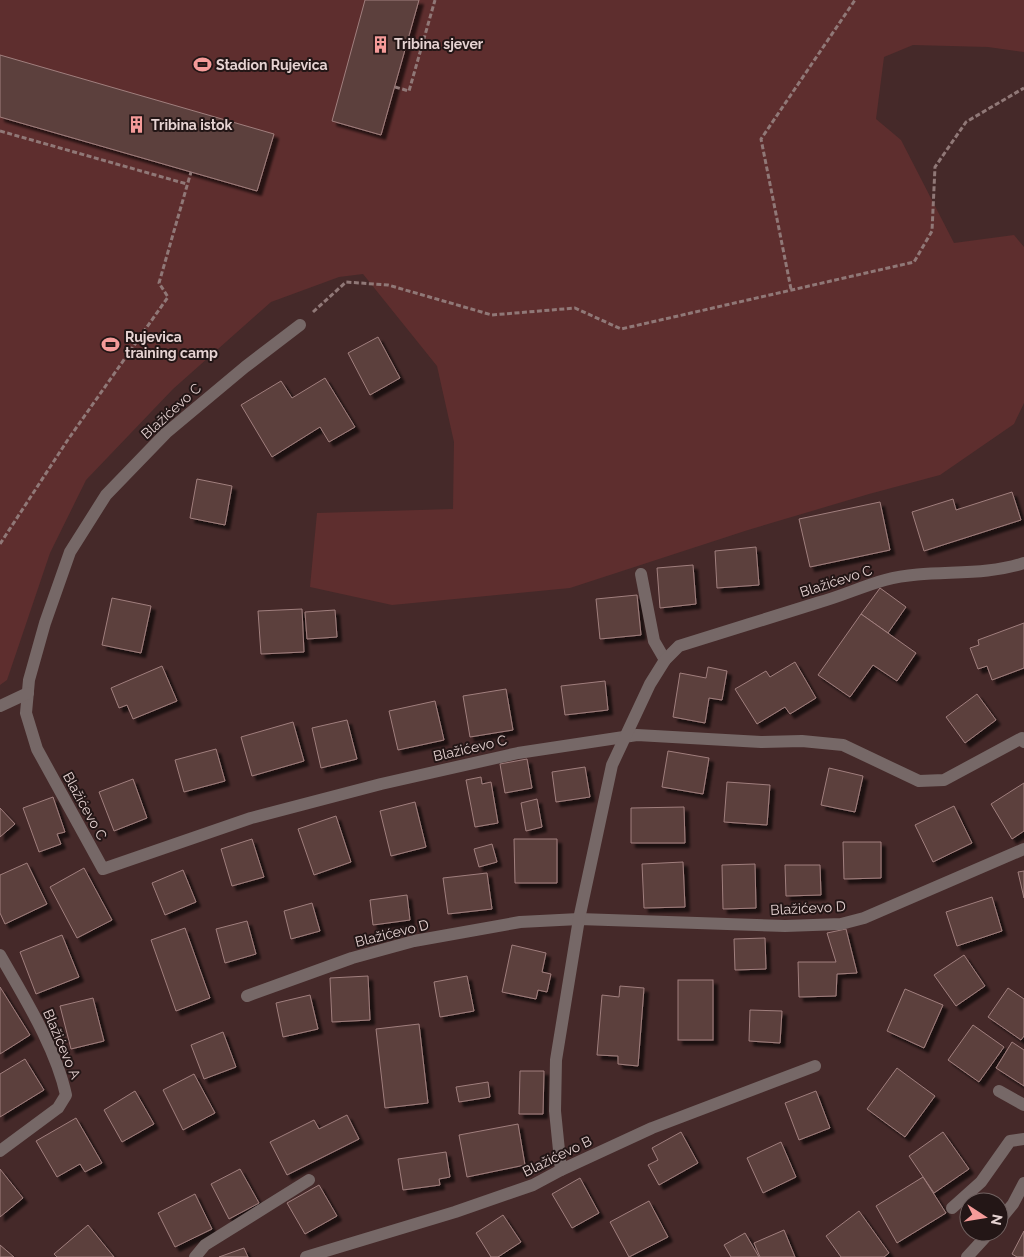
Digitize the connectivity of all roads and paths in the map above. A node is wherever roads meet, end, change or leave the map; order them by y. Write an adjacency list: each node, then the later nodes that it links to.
1 (434, 0): 3 (path)
2 (855, 0): 8 (path)
3 (395, 87)
4 (1024, 88): 8 (path)
5 (0, 131): 7 (path)
6 (191, 172): 7 (path)
7 (187, 184): 10 (path)
8 (791, 289): 9 (path)
9 (300, 325): 14 (street, Blažićevo C)
10 (0, 544)
11 (1024, 563): 13 (street, Blažićevo C)
12 (641, 574): 13 (street)
13 (665, 660): 16 (street, Blažićevo C)
14 (28, 693): 15 (street); 16 (street, Blažićevo C)
15 (0, 706)
16 (625, 737): 17 (street, Blažićevo C); 19 (street, Blažićevo C)
17 (1024, 742)
18 (1024, 849): 19 (street, Blažićevo D)
19 (579, 919): 21 (street, Blažićevo D); 27 (street)
20 (0, 955): 26 (street, Blažićevo A)
21 (247, 996)
22 (815, 1066): 27 (street, Blažićevo B)
23 (999, 1091): 24 (street)
24 (1024, 1105)
25 (1024, 1139): 30 (street)
26 (0, 1150)
27 (561, 1170): 34 (street, Blažićevo B)
28 (309, 1180): 33 (street)
29 (1024, 1184): 31 (street)
30 (952, 1208)
31 (1009, 1209)
32 (981, 1242): 35 (street)
33 (194, 1257)
34 (306, 1257)
35 (967, 1257)

